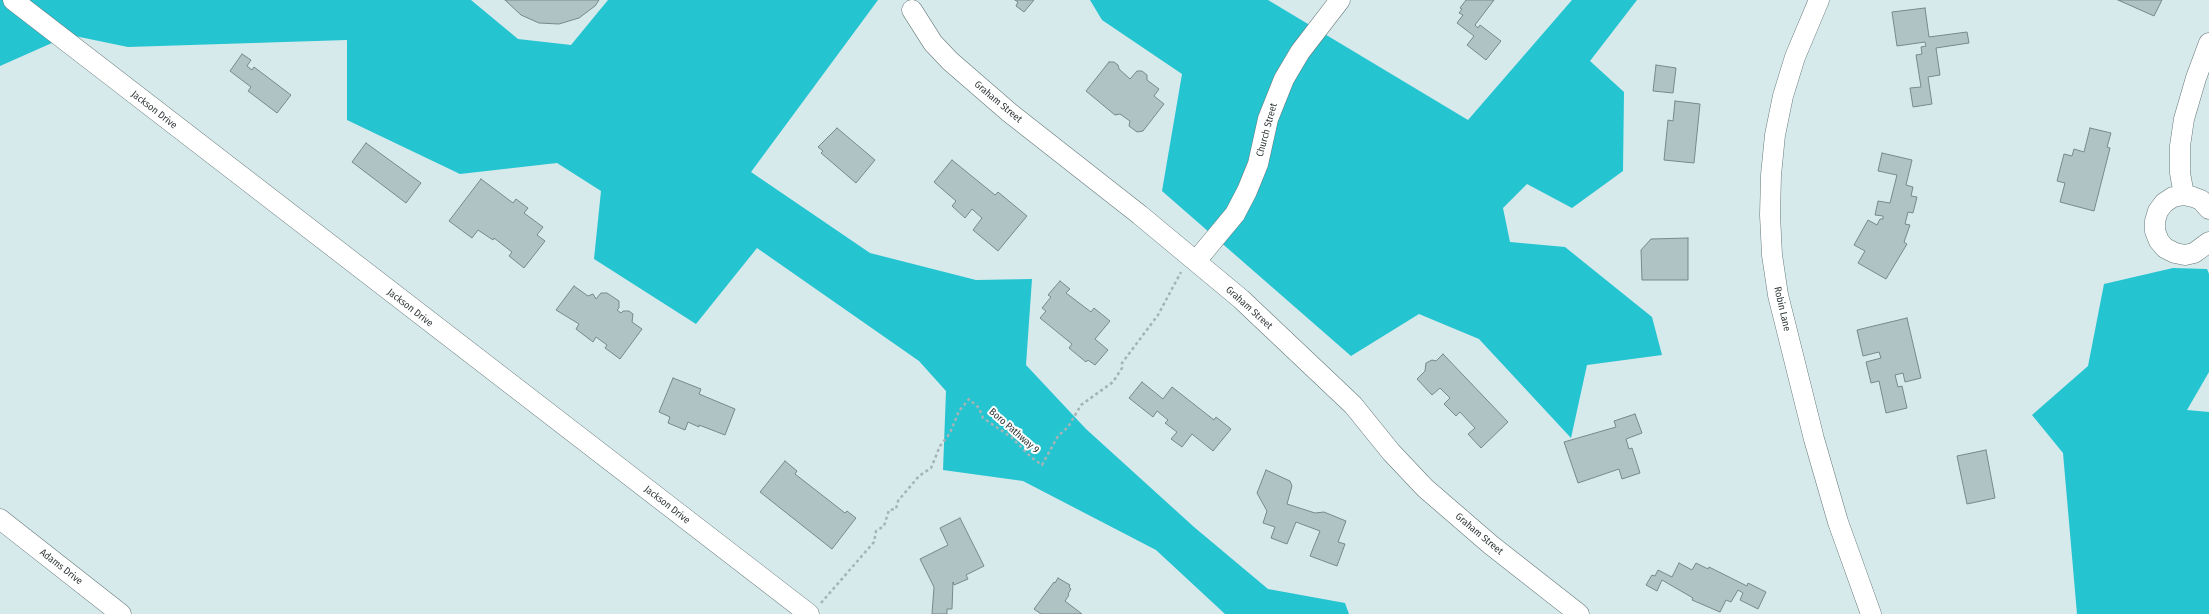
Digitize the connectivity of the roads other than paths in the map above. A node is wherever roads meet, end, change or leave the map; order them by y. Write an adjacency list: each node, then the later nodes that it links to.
1 (13, 0): 11 (street, Jackson Drive)
2 (1340, 0): 9 (street, Church Street)
3 (1819, 0): 14 (street, Robin Lane)
4 (912, 10): 9 (street, Graham Street)
5 (2209, 43): 6 (street)
6 (2184, 195): 7 (street); 8 (street)
7 (2209, 209)
8 (2209, 242)
9 (1196, 261): 13 (street, Graham Street)
10 (0, 520): 12 (street, Adams Drive)
11 (813, 611)
12 (122, 614)
13 (1579, 614)
14 (1871, 614)

